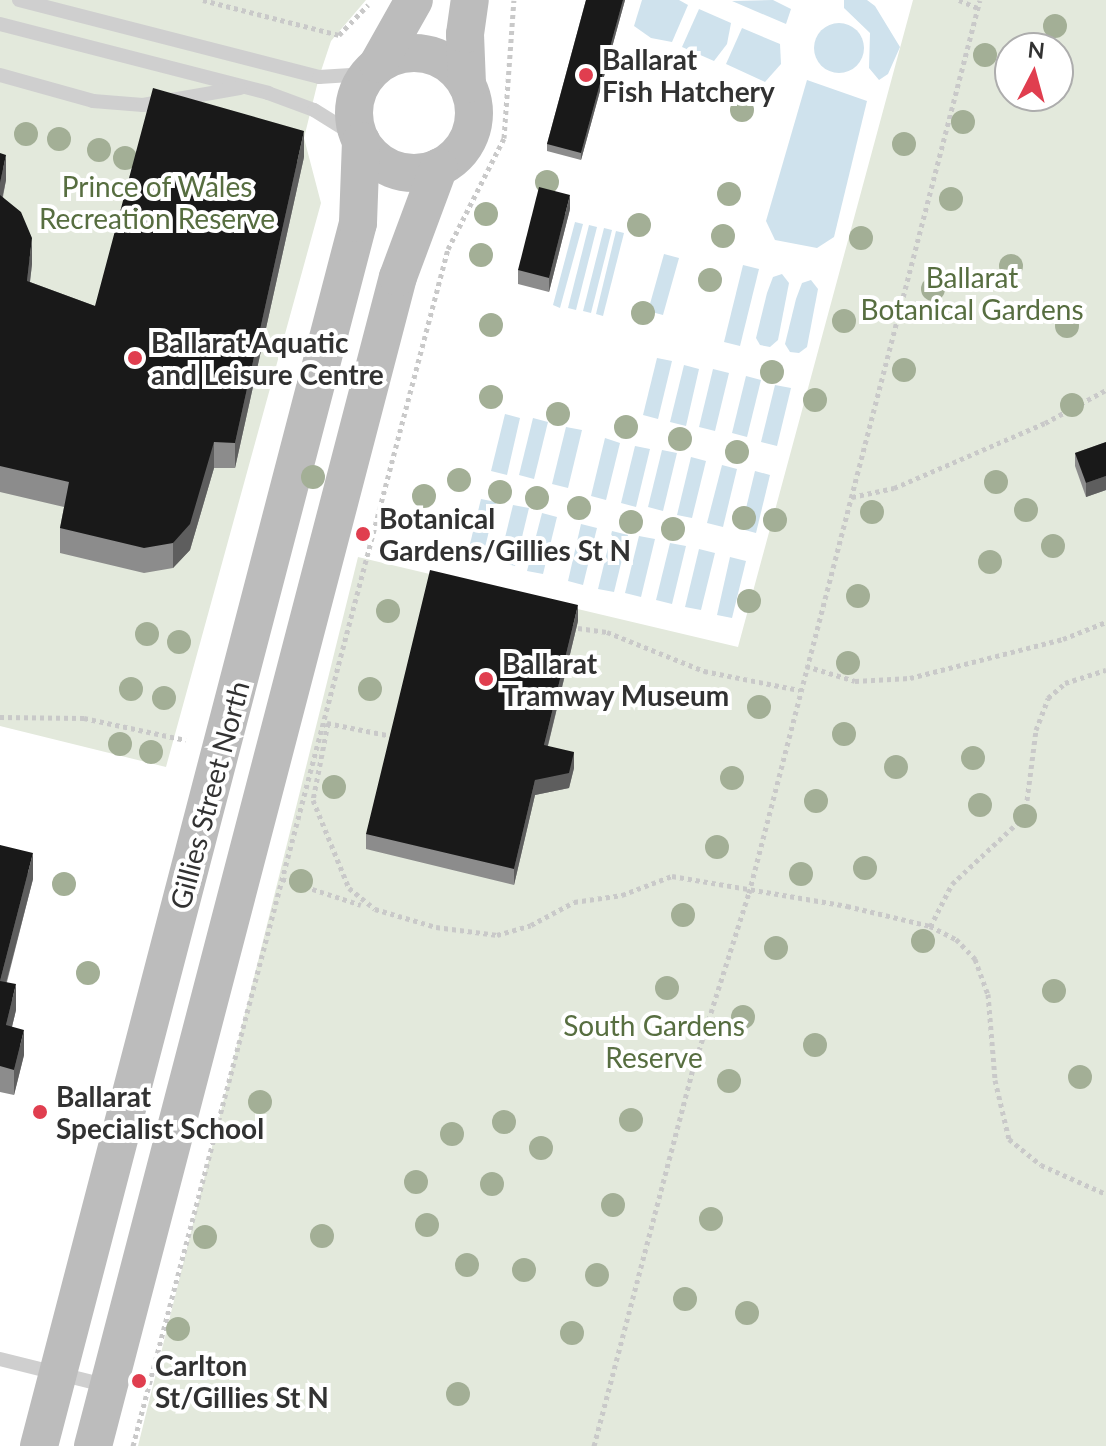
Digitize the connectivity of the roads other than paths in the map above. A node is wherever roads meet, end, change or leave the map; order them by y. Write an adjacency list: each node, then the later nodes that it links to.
1 (19, 0): 5 (lane)
2 (414, 0): 5 (main road)
3 (470, 0): 7 (main road)
4 (0, 24): 8 (lane)
5 (373, 69): 7 (main road); 9 (main road)
6 (0, 75): 8 (lane)
7 (467, 84): 10 (main road)
8 (244, 87): 9 (lane)
9 (360, 140): 10 (main road); 12 (main road, Gillies Street North)
10 (439, 167): 11 (main road, Gillies Street North)
11 (259, 807): 12 (main road); 15 (main road, Gillies Street North)
12 (196, 847): 14 (main road, Gillies Street North)
13 (0, 1359): 14 (lane)
14 (58, 1374): 15 (lane); 16 (main road, Gillies Street North)
15 (109, 1386): 17 (main road, Gillies Street North)
16 (39, 1446)
17 (93, 1446)

